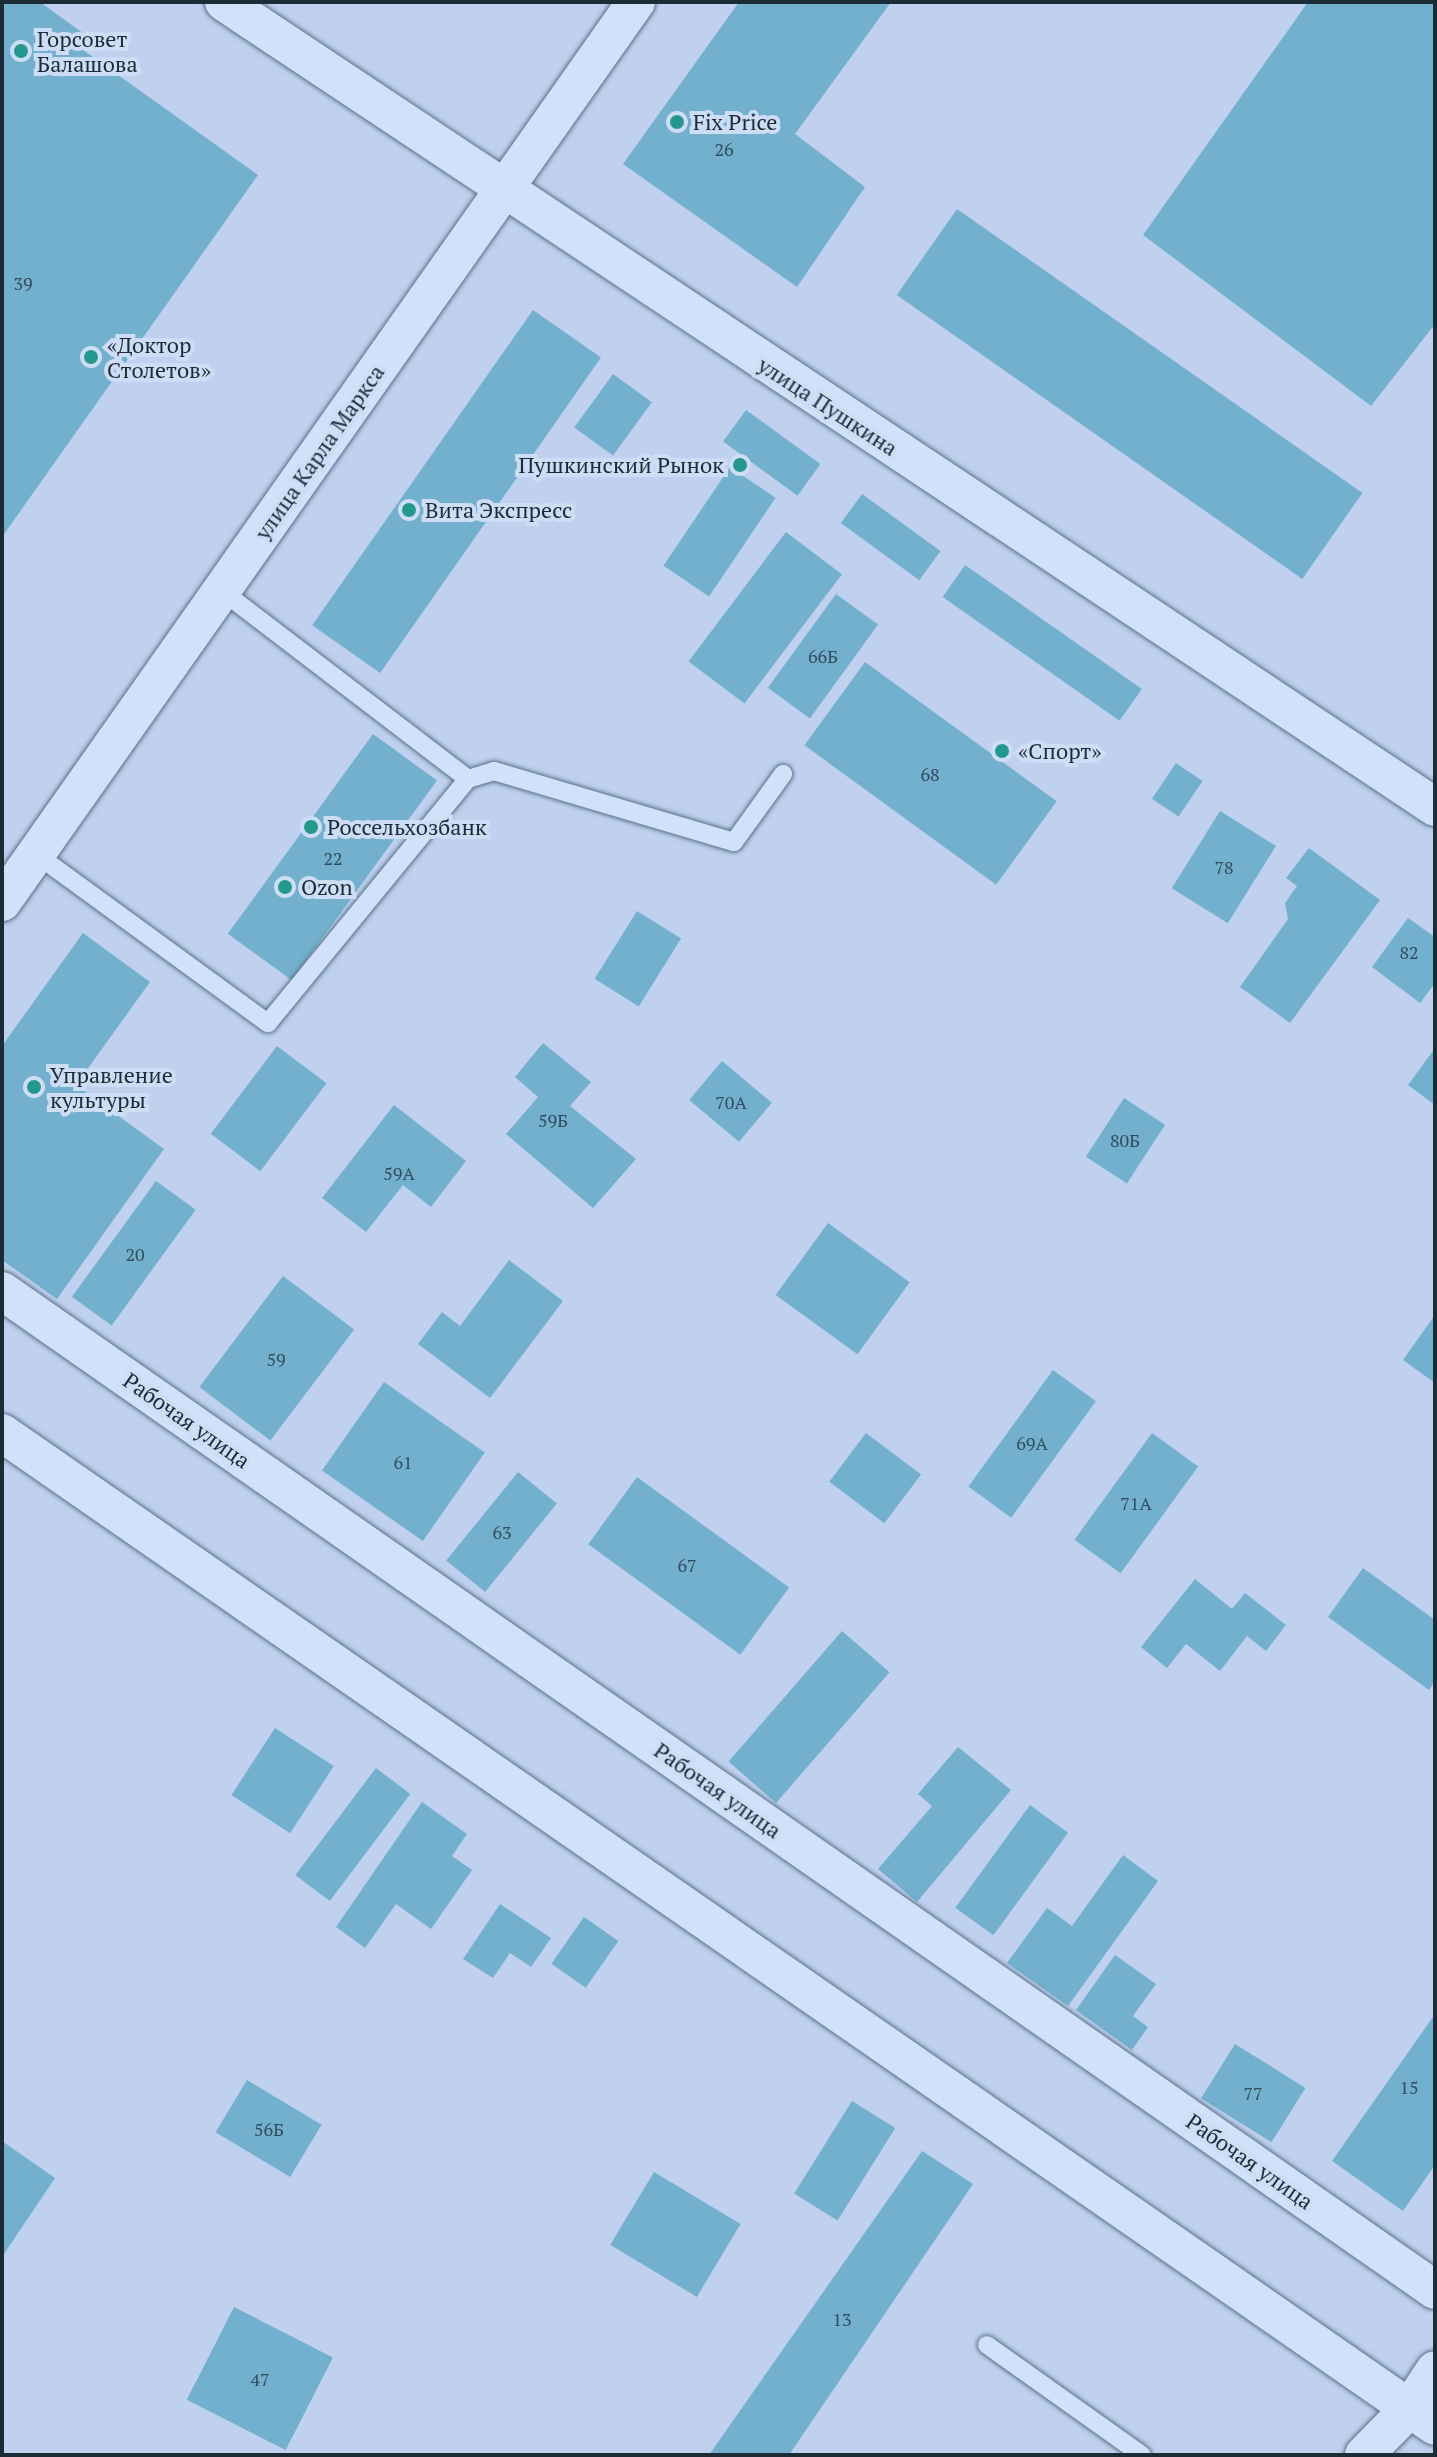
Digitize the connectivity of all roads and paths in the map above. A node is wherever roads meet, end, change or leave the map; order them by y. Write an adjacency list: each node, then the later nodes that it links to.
1 (224, 2): 3 (street, улица Пушкина)
2 (636, 2): 3 (street, улица Карла Маркса)
3 (503, 191): 4 (street, улица Карла Маркса); 7 (street, улица Пушкина)
4 (221, 590): 6 (lane); 8 (street, улица Карла Маркса)
5 (783, 774): 6 (lane)
6 (468, 779): 8 (lane)
7 (1435, 807)
8 (36, 854): 9 (street, улица Карла Маркса)
9 (2, 902)
10 (2, 1291): 12 (street, Рабочая улица)
11 (2, 1433): 15 (street)
12 (1435, 2290)
13 (987, 2345): 16 (lane)
14 (1435, 2370): 15 (street)
15 (1422, 2417): 17 (street)
16 (1142, 2455)
17 (1364, 2455)

